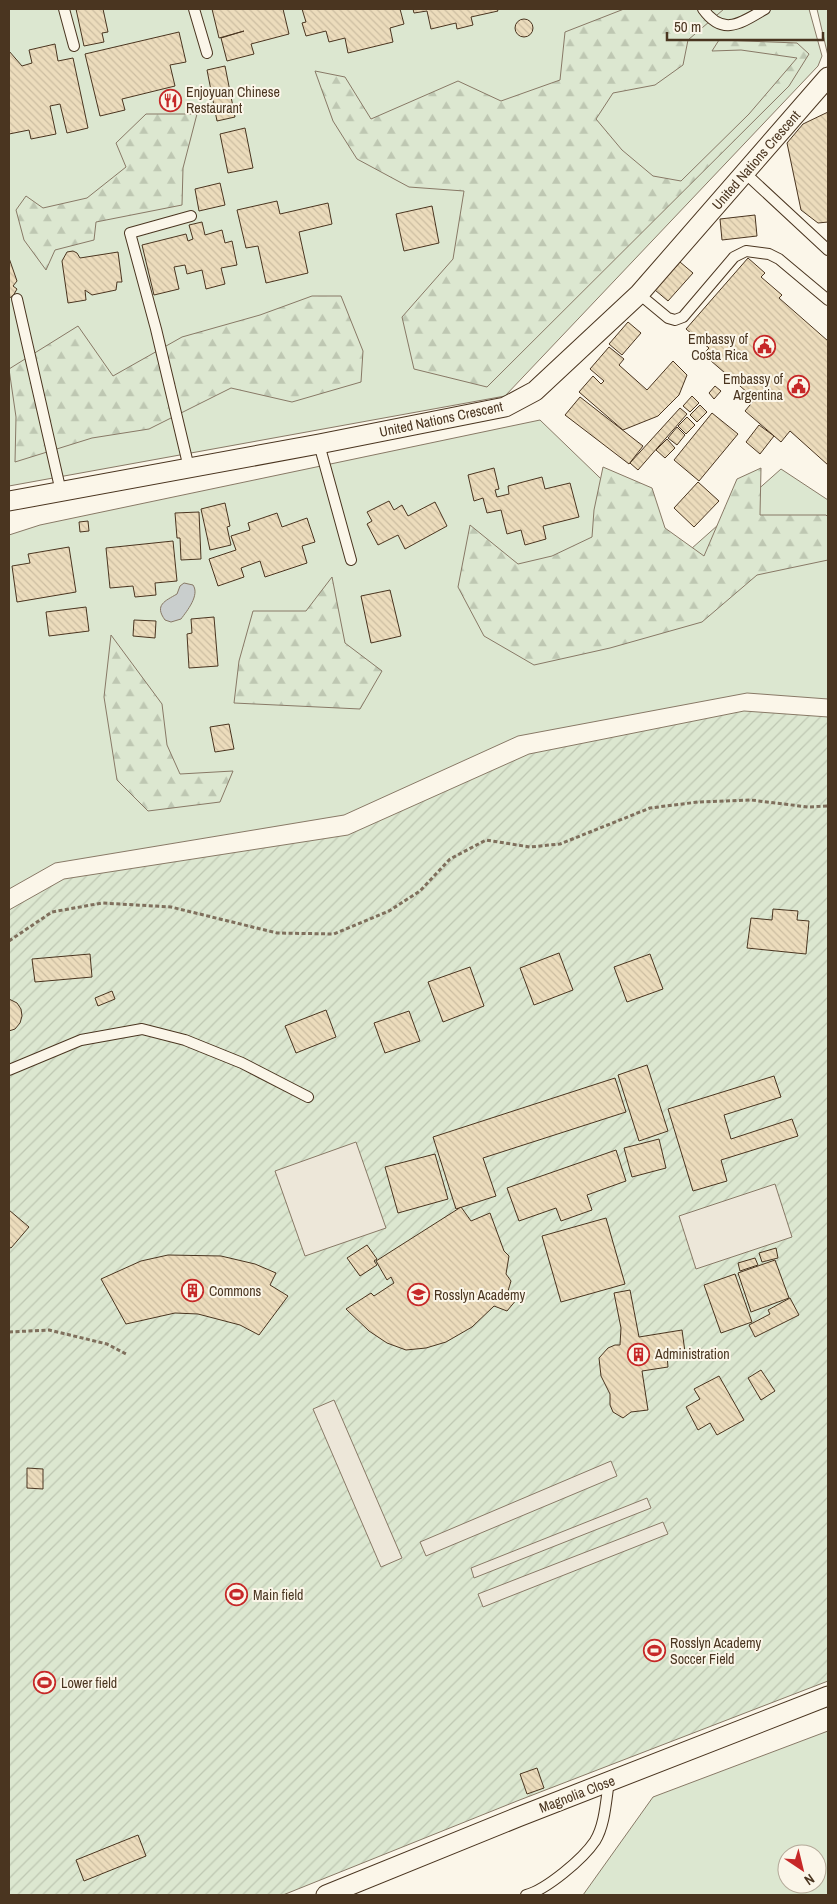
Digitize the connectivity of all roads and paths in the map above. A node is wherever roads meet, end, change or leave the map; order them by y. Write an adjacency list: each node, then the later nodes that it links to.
1 (64, 9): 5 (lane)
2 (194, 9): 6 (lane)
3 (703, 9): 4 (lane)
4 (765, 9)
5 (74, 46)
6 (207, 52)
7 (828, 77): 8 (street, United Nations Crescent)
8 (744, 172): 10 (lane); 11 (street, United Nations Crescent)
9 (190, 216): 15 (lane)
10 (828, 250)
11 (639, 294): 13 (lane); 14 (street, United Nations Crescent)
12 (17, 299): 16 (lane)
13 (828, 300)
14 (319, 444): 15 (street, United Nations Crescent); 18 (lane)
15 (189, 468): 16 (street, United Nations Crescent)
16 (61, 492): 17 (street, United Nations Crescent)
17 (9, 501)
18 (351, 560)
19 (828, 806): 20 (path)
20 (9, 941)
21 (9, 1070): 22 (lane)
22 (308, 1097)
23 (9, 1332): 24 (path)
24 (128, 1355)
25 (828, 1696): 26 (street, Magnolia Close)
26 (609, 1781): 27 (street, Magnolia Close); 28 (lane)
27 (326, 1895)
28 (526, 1895)

